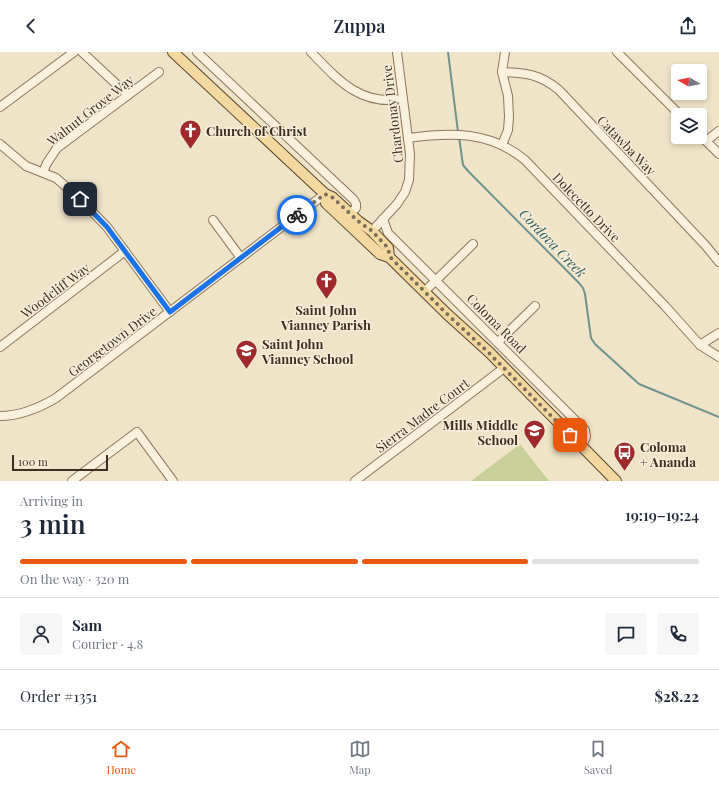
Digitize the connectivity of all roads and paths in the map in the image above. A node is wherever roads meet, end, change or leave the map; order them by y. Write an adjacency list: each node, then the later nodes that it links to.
1 (74, 52): 13 (street)
2 (82, 52): 11 (street)
3 (173, 52): 23 (main road, Coloma Road)
4 (197, 52): 24 (street)
5 (311, 52): 12 (street)
6 (397, 52): 12 (street, Chardonay Drive)
7 (505, 52): 10 (street)
8 (617, 52): 14 (street)
9 (159, 72): 11 (street, Walnut Grove Way)
10 (502, 72): 20 (street); 33 (street, Catawba Way)
11 (128, 95): 22 (street, Walnut Grove Way)
12 (403, 99): 16 (street, Chardonay Drive)
13 (0, 107)
14 (673, 108)
15 (719, 131): 17 (street)
16 (408, 138): 20 (street, Dolecetto Drive); 25 (street, Chardonay Drive)
17 (707, 140)
18 (707, 142): 21 (street)
19 (0, 144): 22 (street)
20 (502, 145): 40 (street, Dolecetto Drive)
21 (719, 154)
22 (43, 172): 29 (street)
23 (325, 194): 24 (main road, Coloma Road); 30 (main road, Coloma Road); 32 (street, Georgetown Drive)
24 (350, 214): 27 (main road, Coloma Road)
25 (383, 219): 27 (street, Chardonay Drive); 34 (street, Coloma Road)
26 (213, 220): 32 (street)
27 (372, 231): 30 (main road); 31 (main road, Coloma Road)
28 (473, 244): 34 (street)
29 (125, 251): 37 (street); 41 (street, Woodcliff Way)
30 (378, 252): 31 (main road, Coloma Road)
31 (390, 257): 35 (main road, Coloma Road)
32 (241, 258): 37 (street, Georgetown Drive)
33 (719, 262)
34 (436, 280): 35 (street); 39 (street, Coloma Road)
35 (424, 292): 43 (main road, Coloma Road)
36 (535, 306): 39 (street)
37 (170, 312): 44 (street, Georgetown Drive)
38 (719, 333): 40 (street)
39 (498, 342): 45 (street, Coloma Road)
40 (700, 345): 42 (street, Dolecetto Drive)
41 (0, 347)
42 (719, 357)
43 (504, 368): 45 (main road, Coloma Road); 48 (street, Sierra Madre Court)
44 (0, 416)
45 (582, 446): 49 (main road, Coloma Road)
46 (72, 481): 47 (street)
47 (173, 481)
48 (355, 481)
49 (616, 481)

